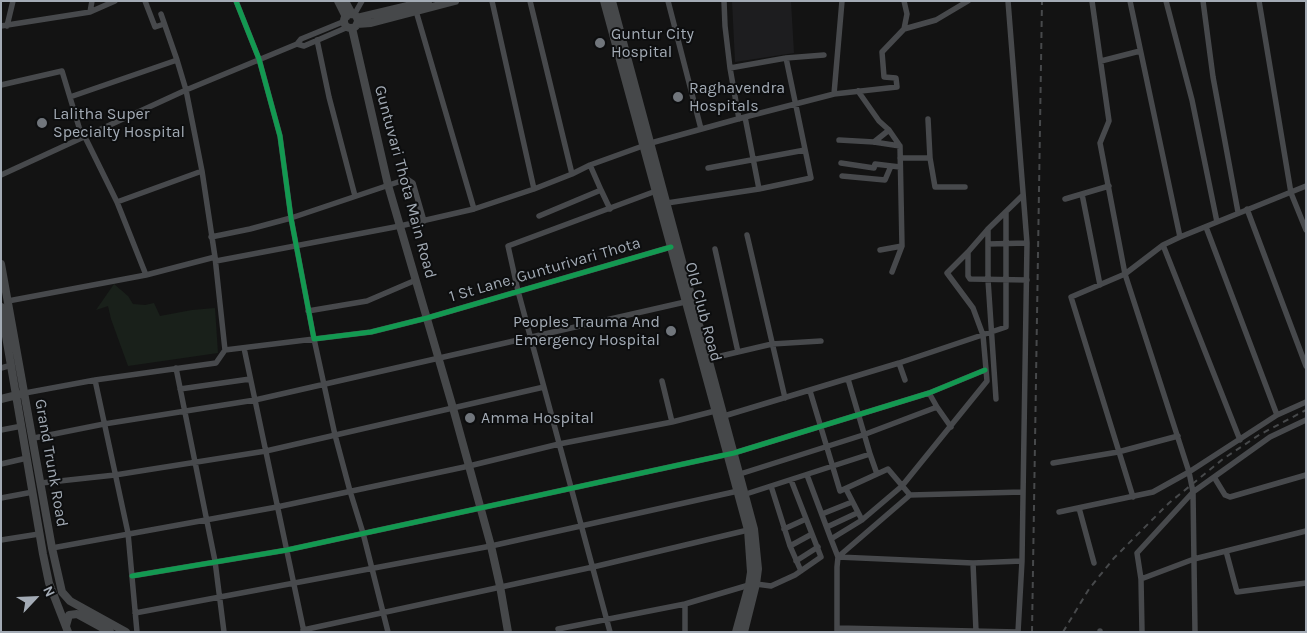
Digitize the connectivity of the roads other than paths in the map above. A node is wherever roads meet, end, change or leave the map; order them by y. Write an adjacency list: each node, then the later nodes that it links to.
1 (13, 1): 31 (street)
2 (92, 1): 27 (street)
3 (115, 1): 27 (street)
4 (145, 1): 30 (street)
5 (236, 1): 38 (street)
6 (338, 1): 29 (street)
7 (345, 1): 29 (street)
8 (362, 1): 29 (street)
9 (428, 1): 29 (street)
10 (455, 1): 26 (street)
11 (492, 1): 74 (street)
12 (530, 1): 67 (street)
13 (604, 1): 55 (street, Old Club Road)
14 (612, 1): 55 (street, Old Club Road)
15 (668, 1): 50 (street)
16 (724, 1): 41 (street)
17 (842, 1): 45 (street)
18 (904, 1): 32 (street)
19 (968, 1): 32 (street)
20 (1008, 1): 80 (street)
21 (1092, 1): 40 (street)
22 (1130, 1): 35 (street)
23 (1166, 1): 93 (street)
24 (1203, 1): 88 (street)
25 (1259, 1): 78 (street)
26 (416, 11): 29 (street); 86 (street)
27 (90, 12): 31 (street)
28 (162, 14): 30 (street)
29 (351, 20): 33 (street); 34 (street); 70 (street, Guntuvari Thota Main Road)
30 (164, 24): 39 (street)
31 (4, 26)
32 (904, 29): 44 (street)
33 (317, 40): 34 (street); 81 (street)
34 (297, 44): 38 (street)
35 (1140, 52): 40 (street); 100 (street)
36 (824, 55): 37 (street)
37 (786, 58): 41 (street); 47 (street)
38 (259, 59): 43 (street); 91 (street)
39 (177, 60): 43 (street); 46 (street)
40 (1101, 61): 71 (street)
41 (730, 68): 48 (street)
42 (1, 85): 46 (street)
43 (186, 90): 52 (street); 66 (street)
44 (858, 92): 45 (street); 51 (street)
45 (834, 94): 47 (street)
46 (70, 97): 52 (street)
47 (795, 104): 48 (street); 57 (street)
48 (742, 118): 50 (street); 60 (street)
49 (928, 119): 59 (street)
50 (701, 129): 55 (street)
51 (889, 130): 54 (street); 56 (street)
52 (83, 136): 68 (street); 83 (street)
53 (839, 140): 54 (street)
54 (874, 142): 56 (street)
55 (647, 145): 62 (street); 77 (street, Old Club Road); 84 (street, Old Club Road)
56 (900, 146): 58 (street)
57 (805, 150): 60 (street); 75 (street)
58 (900, 158): 59 (street); 64 (street)
59 (930, 158): 73 (street)
60 (754, 160): 65 (street); 75 (street)
61 (841, 163): 63 (street)
62 (590, 166): 67 (street); 76 (street)
63 (891, 166): 64 (street); 69 (street)
64 (900, 167): 106 (street)
65 (708, 168)
66 (202, 171): 83 (street); 99 (street)
67 (572, 174): 74 (street)
68 (1, 175)
69 (842, 176)
70 (388, 185): 81 (street); 92 (street); 94 (street, Guntuvari Thota Main Road)
71 (1109, 186): 79 (street); 114 (street)
72 (1306, 186): 78 (street)
73 (965, 187)
74 (534, 188): 86 (street)
75 (759, 189): 84 (street)
76 (601, 190): 85 (street); 90 (street)
77 (656, 191): 85 (street); 107 (street, Old Club Road)
78 (1291, 193): 87 (street); 97 (street)
79 (1082, 194): 82 (street); 120 (street)
80 (1023, 195): 89 (street); 101 (street)
81 (355, 196): 91 (street)
82 (1065, 199)
83 (117, 202): 115 (street)
84 (667, 203): 138 (street, Old Club Road)
85 (610, 208): 121 (street)
86 (474, 209): 92 (street)
87 (1247, 209): 88 (street); 141 (street)
88 (1238, 212): 93 (street)
89 (1006, 213): 96 (street); 103 (street)
90 (539, 216)
91 (291, 218): 99 (street); 105 (street)
92 (424, 221): 94 (street)
93 (1216, 222): 95 (street)
94 (400, 226): 105 (street); 116 (street, Guntuvari Thota Main Road)
95 (1206, 227): 100 (street); 165 (street)
96 (988, 229): 102 (street); 110 (street)
97 (1306, 230)
98 (747, 236): 133 (street)
99 (211, 237): 111 (street)
100 (1180, 237): 104 (street)
101 (1027, 243): 103 (street); 119 (street)
102 (988, 244): 103 (street); 117 (street)
103 (1005, 244): 118 (street)
104 (1163, 245): 114 (street); 179 (street)
105 (296, 246): 111 (street); 124 (street)
106 (902, 246): 109 (street); 113 (street)
107 (671, 247): 121 (street, 1 St Lane, Gunturivari Thota); 123 (street, Old Club Road)
108 (715, 249): 136 (street)
109 (880, 250)
110 (968, 252): 117 (street); 128 (street)
111 (215, 259): 115 (street); 135 (street)
112 (1, 264): 122 (street, Grand Trunk Road)
113 (892, 272)
114 (1125, 274): 120 (street); 177 (street)
115 (146, 275): 122 (street)
116 (416, 280): 124 (street); 126 (street, Guntuvari Thota Main Road)
117 (988, 280): 118 (street); 127 (street)
118 (1005, 280): 119 (street); 127 (street)
119 (1027, 280): 208 (street)
120 (1100, 285): 183 (street)
121 (518, 291): 126 (street, 1 St Lane, Gunturivari Thota); 129 (street)
122 (8, 301): 155 (street, Grand Trunk Road)
123 (686, 302): 129 (street); 164 (street, Old Club Road)
124 (308, 311): 130 (street)
125 (2, 312): 131 (street, Grand Trunk Road)
126 (427, 318): 130 (street, 1 St Lane, Gunturivari Thota); 137 (street, Guntuvari Thota Main Road)
127 (991, 333): 128 (street); 157 (street)
128 (982, 335): 139 (street); 144 (street)
129 (530, 337): 137 (street); 151 (street)
130 (314, 339): 134 (street, 1 St Lane, Gunturivari Thota); 150 (street)
131 (4, 341): 140 (street, Grand Trunk Road)
132 (821, 341): 133 (street)
133 (772, 344): 136 (street); 156 (street)
134 (244, 348): 135 (street, 1 St Lane, Gunturivari Thota); 145 (street)
135 (225, 350): 143 (street)
136 (738, 352): 138 (street)
137 (439, 359): 150 (street); 162 (street, Guntuvari Thota Main Road)
138 (708, 359): 166 (street, Old Club Road)
139 (899, 363): 146 (street); 148 (street)
140 (12, 365): 142 (street); 155 (street, Grand Trunk Road)
141 (1306, 366)
142 (1, 368)
143 (176, 368): 147 (street); 152 (street)
144 (985, 370): 154 (street); 172 (street)
145 (250, 379): 152 (street); 159 (street)
146 (848, 379): 153 (street); 167 (street)
147 (95, 380): 155 (street); 170 (street)
148 (905, 380)
149 (662, 382): 169 (street)
150 (324, 385): 159 (street); 175 (street)
151 (544, 387): 162 (street); 180 (street)
152 (180, 389): 163 (street)
153 (810, 391): 156 (street); 173 (street)
154 (929, 393): 161 (street); 167 (street)
155 (21, 394): 158 (street); 171 (street, Grand Trunk Road); 178 (street, Grand Trunk Road)
156 (785, 398): 166 (street)
157 (996, 398)
158 (1, 399)
159 (255, 400): 163 (street); 182 (street)
160 (1306, 402): 165 (street)
161 (938, 407): 172 (street); 176 (street)
162 (453, 408): 175 (street); 190 (street, Guntuvari Thota Main Road)
163 (184, 411): 170 (street); 187 (street)
164 (715, 411): 169 (street); 184 (street, Old Club Road)
165 (1277, 415): 179 (street)
166 (724, 416): 184 (street, Old Club Road)
167 (858, 416): 173 (street); 176 (street)
168 (1306, 420): 198 (street)
169 (672, 422): 180 (street)
170 (104, 424): 178 (street); 197 (street)
171 (22, 426): 174 (street); 186 (street, Grand Trunk Road)
172 (950, 427): 202 (street)
173 (820, 428): 181 (street); 184 (street)
174 (1, 430)
175 (335, 435): 182 (street); 205 (street)
176 (864, 435): 181 (street); 185 (street)
177 (1178, 436): 183 (street); 192 (street)
178 (34, 438): 200 (street, Grand Trunk Road)
179 (1240, 440): 192 (street)
180 (559, 444): 190 (street); 203 (street)
181 (826, 447): 191 (street); 193 (street)
182 (266, 451): 187 (street); 214 (street)
183 (1118, 452): 188 (street); 211 (street)
184 (731, 454): 193 (street, Old Club Road); 203 (street); 207 (street, Old Club Road)
185 (870, 454): 191 (street); 194 (street)
186 (28, 458): 189 (street); 206 (street, Grand Trunk Road)
187 (195, 463): 197 (street); 222 (street)
188 (1053, 463)
189 (1, 464)
190 (469, 466): 205 (street); 215 (street, Guntuvari Thota Main Road)
191 (832, 467): 195 (street); 204 (street)
192 (1190, 472): 209 (street); 211 (street)
193 (740, 474): 207 (street, Old Club Road)
194 (878, 474): 202 (street); 204 (street)
195 (807, 475): 199 (street); 219 (street)
196 (1306, 475): 198 (street)
197 (115, 476): 200 (street); 228 (street)
198 (1214, 477): 209 (street)
199 (791, 480): 201 (street); 220 (street)
200 (41, 483): 237 (street, Grand Trunk Road)
201 (771, 486): 207 (street); 225 (street)
202 (902, 486): 210 (street); 221 (street)
203 (571, 488): 215 (street); 223 (street)
204 (846, 489): 213 (street)
205 (350, 491): 214 (street); 230 (street)
206 (33, 492): 212 (street); 229 (street, Grand Trunk Road)
207 (742, 492): 223 (street); 226 (street, Old Club Road); 254 (street, Old Club Road)
208 (1023, 492): 210 (street); 244 (street)
209 (1192, 492): 241 (street); 251 (street)
210 (910, 495): 240 (street)
211 (1132, 497): 216 (street)
212 (1, 498)
213 (852, 502): 218 (street); 219 (street)
214 (277, 507): 222 (street); 238 (street)
215 (480, 508): 230 (street); 234 (street, Guntuvari Thota Main Road)
216 (1079, 508): 217 (street); 246 (street)
217 (1059, 512)
218 (857, 513): 221 (street); 224 (street)
219 (822, 514): 224 (street)
220 (806, 519): 225 (street); 231 (street)
221 (862, 520): 232 (street)
222 (206, 521): 228 (street); 242 (street)
223 (582, 526): 234 (street); 247 (street)
224 (827, 527): 232 (street)
225 (784, 529): 235 (street)
226 (748, 530): 247 (street); 254 (street, Old Club Road)
227 (1306, 531): 239 (street)
228 (128, 533): 237 (street); 250 (street)
229 (39, 534): 233 (street); 261 (street, Grand Trunk Road)
230 (364, 534): 238 (street); 248 (street)
231 (812, 534): 235 (street); 236 (street)
232 (831, 539): 240 (street)
233 (1, 540)
234 (491, 546): 248 (street); 255 (street, Guntuvari Thota Main Road)
235 (790, 546): 243 (street)
236 (818, 547): 243 (street); 249 (street)
237 (52, 548): 267 (street, Grand Trunk Road)
238 (286, 550): 242 (street); 252 (street)
239 (1226, 551): 241 (street); 253 (street)
240 (838, 558): 245 (street); 263 (street)
241 (1194, 559): 251 (street); 278 (street)
242 (215, 561): 250 (street); 256 (street)
243 (796, 561): 249 (street)
244 (1022, 561): 245 (street); 276 (street)
245 (973, 563): 265 (street)
246 (1094, 563)
247 (593, 567): 255 (street); 260 (street)
248 (372, 568): 252 (street); 258 (street)
249 (801, 571): 254 (street)
250 (132, 576): 259 (street)
251 (1142, 579): 277 (street)
252 (294, 583): 256 (street); 264 (street)
253 (1306, 583)
254 (752, 584): 257 (street); 274 (street, Old Club Road); 275 (street, Old Club Road)
255 (500, 586): 258 (street); 271 (street, Guntuvari Thota Main Road)
256 (219, 597): 259 (street); 269 (street)
257 (685, 604): 260 (street); 273 (street)
258 (383, 612): 264 (street); 270 (street)
259 (135, 613): 268 (street)
260 (607, 619): 262 (street); 272 (street)
261 (67, 629): 266 (street)
262 (558, 629)
263 (837, 630): 265 (street)
264 (304, 631)
265 (976, 631): 276 (street)
266 (110, 632)
267 (126, 632)
268 (137, 632)
269 (224, 632)
270 (388, 632)
271 (508, 632)
272 (610, 632)
273 (685, 632)
274 (736, 632)
275 (744, 632)
276 (1018, 632)
277 (1142, 632)
278 (1195, 632)

